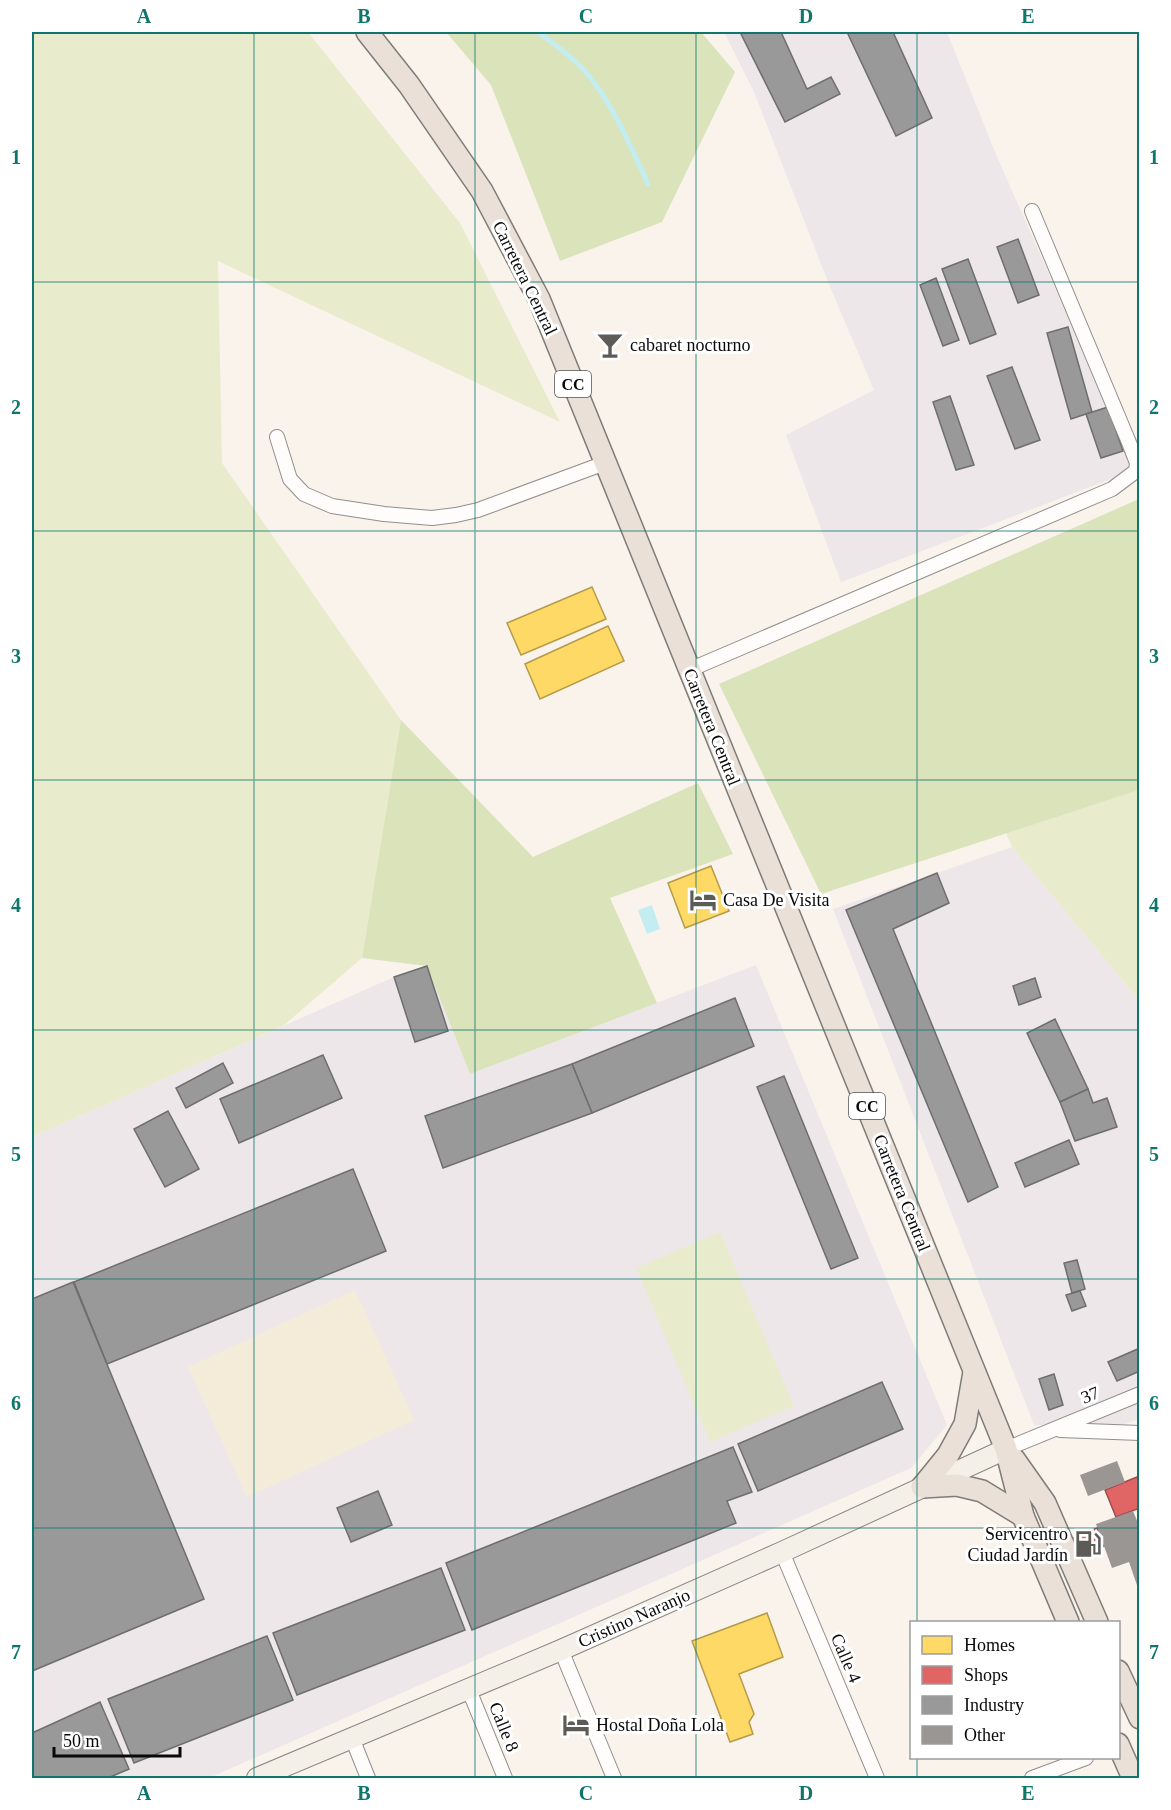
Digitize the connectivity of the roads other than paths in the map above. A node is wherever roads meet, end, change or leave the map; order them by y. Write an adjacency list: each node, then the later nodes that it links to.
1 (367, 32): 4 (main road, Carretera Central / CC)
2 (1032, 212): 5 (street)
3 (277, 436): 4 (street)
4 (605, 463): 5 (main road, Carretera Central / CC)
5 (689, 670): 6 (main road, Carretera Central / CC)
6 (975, 1371): 10 (main road, Carretera Central / CC); 11 (main road)
7 (1140, 1394): 8 (street, 37)
8 (1055, 1429): 9 (street, 37); 10 (street, 37)
9 (1140, 1433)
10 (1006, 1449): 11 (street, Cristino Naranjo); 12 (main road, Carretera Central / CC); 15 (main road, Carretera Central / CC)
11 (922, 1487): 12 (main road); 13 (street, Cristino Naranjo)
12 (1023, 1516): 14 (main road, Carretera Central / CC)
13 (782, 1552): 16 (street, Cristino Naranjo); 28 (street, Calle 4)
14 (1067, 1621)
15 (1096, 1621)
16 (561, 1650): 18 (street, Cristino Naranjo); 27 (street)
17 (1120, 1677): 19 (main road)
18 (469, 1690): 21 (street, Cristino Naranjo); 26 (street, Calle 8)
19 (1124, 1700): 20 (main road)
20 (1140, 1718)
21 (352, 1738): 24 (street, Cristino Naranjo); 25 (street)
22 (1120, 1746): 30 (main road)
23 (1083, 1759): 29 (street)
24 (257, 1779)
25 (368, 1779)
26 (505, 1779)
27 (614, 1779)
28 (877, 1779)
29 (1032, 1779)
30 (1133, 1779)

